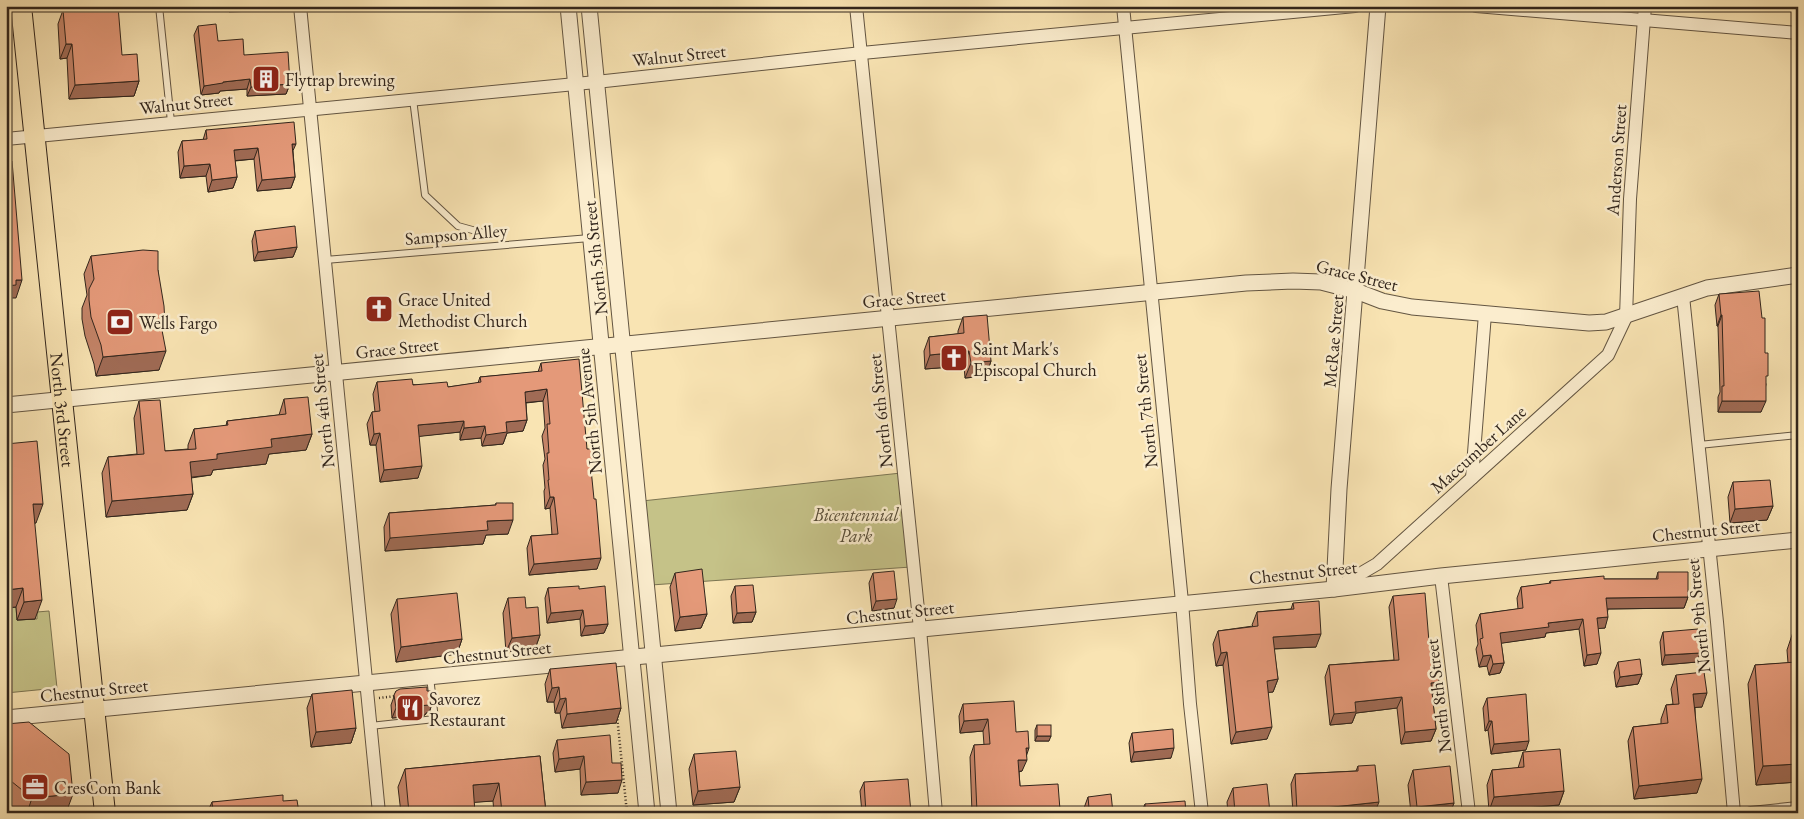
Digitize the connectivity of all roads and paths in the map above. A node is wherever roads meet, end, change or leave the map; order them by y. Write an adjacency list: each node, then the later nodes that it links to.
1 (21, 6): 21 (main road, North 3rd Street)
2 (159, 6): 20 (lane)
3 (300, 6): 19 (street, North 4th Street)
4 (568, 6): 17 (street, North 5th Avenue)
5 (589, 6): 16 (street, North 5th Street)
6 (856, 6): 15 (street, North 6th Street)
7 (1123, 6): 13 (street, North 7th Street)
8 (1355, 6): 13 (street, Walnut Street)
9 (1378, 6): 27 (street, McRae Street)
10 (1476, 6): 12 (street)
11 (1645, 6): 12 (street, Anderson Street)
12 (1644, 21): 14 (street); 31 (street, Anderson Street)
13 (1126, 29): 15 (street, Walnut Street); 28 (street, North 7th Street)
14 (1798, 32)
15 (862, 53): 16 (street, Walnut Street); 32 (street, North 6th Street)
16 (596, 82): 17 (street, Walnut Street); 33 (street, North 5th Street)
17 (576, 84): 18 (street, Walnut Street); 24 (street, North 5th Avenue)
18 (413, 99): 19 (street, Walnut Street); 23 (lane)
19 (310, 108): 20 (street, Walnut Street); 25 (street, North 4th Street)
20 (171, 122): 21 (street, Walnut Street)
21 (35, 136): 22 (street, Walnut Street); 36 (main road, North 3rd Street)
22 (6, 139)
23 (488, 234)
24 (590, 238): 25 (lane, Sampson Alley); 34 (street, North 5th Avenue)
25 (325, 260): 35 (street, North 4th Street)
26 (1798, 275): 29 (street, Grace Street)
27 (1356, 291): 28 (street, Grace Street); 30 (street, Grace Street); 44 (street, McRae Street)
28 (1150, 294): 32 (street, Grace Street); 45 (street, North 7th Street)
29 (1683, 296): 31 (street, Grace Street); 39 (street, North 9th Street)
30 (1485, 314): 31 (street, Grace Street); 40 (street)
31 (1626, 317): 40 (street, Maccumber Lane)
32 (888, 319): 33 (street, Grace Street); 46 (street, North 6th Street)
33 (623, 344): 34 (street, Grace Street); 47 (street, North 5th Street)
34 (602, 346): 35 (street, Grace Street); 48 (street, North 5th Avenue)
35 (336, 373): 36 (street, Grace Street); 50 (street, North 4th Street)
36 (61, 400): 37 (street, Grace Street); 51 (main road, North 3rd Street)
37 (6, 405)
38 (1798, 435): 39 (lane)
39 (1698, 445): 42 (street, North 9th Street)
40 (1472, 478): 44 (street, Maccumber Lane)
41 (1798, 540): 42 (street, Chestnut Street)
42 (1709, 548): 43 (street, Chestnut Street); 64 (street, North 9th Street)
43 (1441, 576): 44 (street, Chestnut Street); 63 (street, North 8th Street)
44 (1334, 588): 45 (street, Chestnut Street)
45 (1182, 602): 46 (street, Chestnut Street); 62 (street, North 7th Street)
46 (920, 629): 47 (street, Chestnut Street); 61 (street, North 6th Street)
47 (653, 655): 48 (street, Chestnut Street); 60 (street)
48 (632, 658): 49 (street, Chestnut Street); 59 (street, North 5th Avenue)
49 (430, 678): 50 (street, Chestnut Street); 54 (lane)
50 (367, 684): 51 (street, Chestnut Street); 54 (street, North 4th Street)
51 (94, 709): 53 (street, Chestnut Street); 56 (main road, North 3rd Street)
52 (616, 711): 58 (path)
53 (6, 718)
54 (370, 726): 57 (street, North 4th Street)
55 (1798, 808): 65 (street)
56 (105, 813)
57 (380, 813)
58 (627, 813)
59 (647, 813)
60 (669, 813)
61 (936, 813)
62 (1202, 813)
63 (1469, 813)
64 (1734, 813)
65 (1751, 813)

